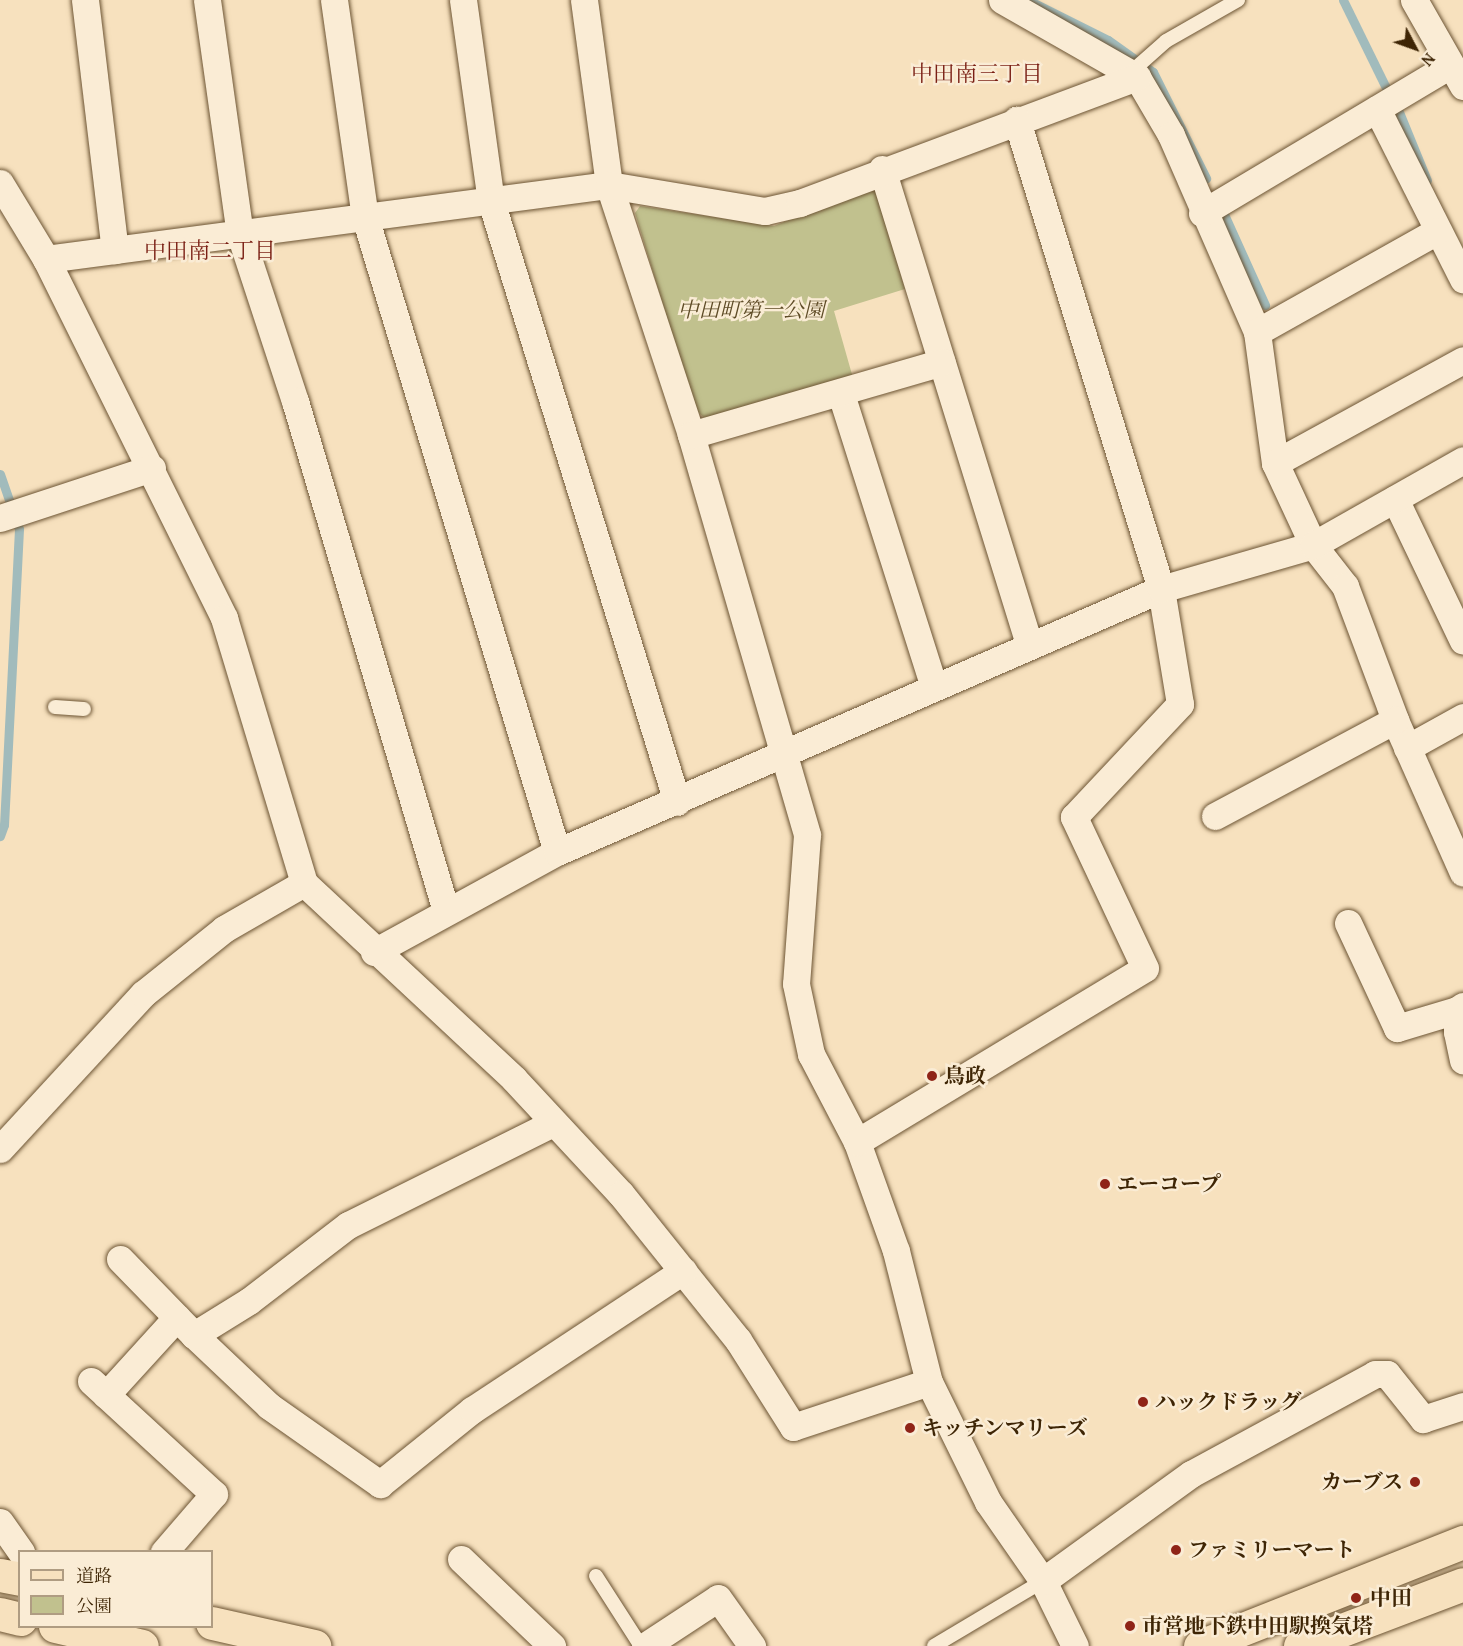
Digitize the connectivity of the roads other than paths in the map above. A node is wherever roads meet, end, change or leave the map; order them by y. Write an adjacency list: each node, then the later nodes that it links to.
1 (85, 0): 21 (street)
2 (207, 0): 20 (street)
3 (334, 0): 18 (street)
4 (463, 0): 16 (street)
5 (584, 0): 15 (street)
6 (1002, 0): 9 (street)
7 (1238, 0): 9 (lane)
8 (1414, 0): 10 (street)
9 (1133, 75): 12 (street); 17 (street)
10 (1456, 75): 11 (street)
11 (1377, 109): 17 (street); 19 (street)
12 (1017, 120): 13 (street); 35 (street)
13 (882, 169): 15 (street); 26 (street)
14 (0, 183): 22 (street)
15 (609, 185): 16 (street); 28 (street)
16 (491, 201): 18 (street); 45 (street)
17 (1202, 213): 24 (street)
18 (365, 217): 20 (street); 47 (street)
19 (1437, 231): 23 (street); 24 (street)
20 (240, 234): 21 (street); 50 (street)
21 (115, 250): 22 (street)
22 (46, 259): 31 (street)
23 (1463, 279)
24 (1257, 332): 30 (street)
25 (1463, 360): 30 (street)
26 (942, 362): 27 (street); 37 (street)
27 (841, 394): 28 (street); 38 (street)
28 (691, 435): 44 (street)
29 (1463, 460): 32 (street)
30 (1275, 463): 34 (street)
31 (152, 468): 33 (street); 49 (street)
32 (1395, 499): 34 (street); 36 (street)
33 (0, 518)
34 (1313, 545): 35 (street); 42 (street)
35 (1161, 589): 37 (street); 56 (street)
36 (1463, 641)
37 (1029, 644): 38 (street)
38 (934, 687): 44 (street)
39 (55, 707): 40 (lane)
40 (84, 709)
41 (1463, 717): 43 (street)
42 (1395, 720): 43 (street); 46 (street)
43 (1407, 748): 48 (street)
44 (782, 753): 45 (street); 56 (street)
45 (677, 802): 47 (street)
46 (1215, 816)
47 (557, 852): 50 (street)
48 (1461, 864)
49 (304, 883): 52 (street); 57 (street)
50 (446, 911): 52 (street)
51 (1348, 923): 53 (street)
52 (374, 952): 55 (street)
53 (1460, 1008): 54 (street)
54 (1463, 1060)
55 (553, 1123): 59 (street); 60 (street)
56 (857, 1142): 61 (street)
57 (0, 1149)
58 (120, 1259): 60 (street)
59 (683, 1271): 60 (street); 61 (street)
60 (185, 1326): 66 (street)
61 (929, 1382): 71 (street)
62 (1463, 1406): 71 (street)
63 (0, 1522): 65 (street)
64 (1463, 1542): 85 (main road)
65 (20, 1550)
66 (165, 1550)
67 (461, 1559): 80 (street)
68 (0, 1575): 70 (main road)
69 (596, 1576): 81 (lane)
70 (18, 1579)
71 (1043, 1581): 83 (lane); 84 (street)
72 (1463, 1584): 86 (main road)
73 (0, 1614): 74 (main road)
74 (18, 1618)
75 (213, 1623): 79 (main road)
76 (61, 1628): 77 (main road)
77 (100, 1641): 78 (main road)
78 (142, 1646)
79 (314, 1646)
80 (552, 1646)
81 (643, 1646): 82 (street)
82 (752, 1646)
83 (934, 1646)
84 (1075, 1646)
85 (1200, 1646)
86 (1300, 1646)

